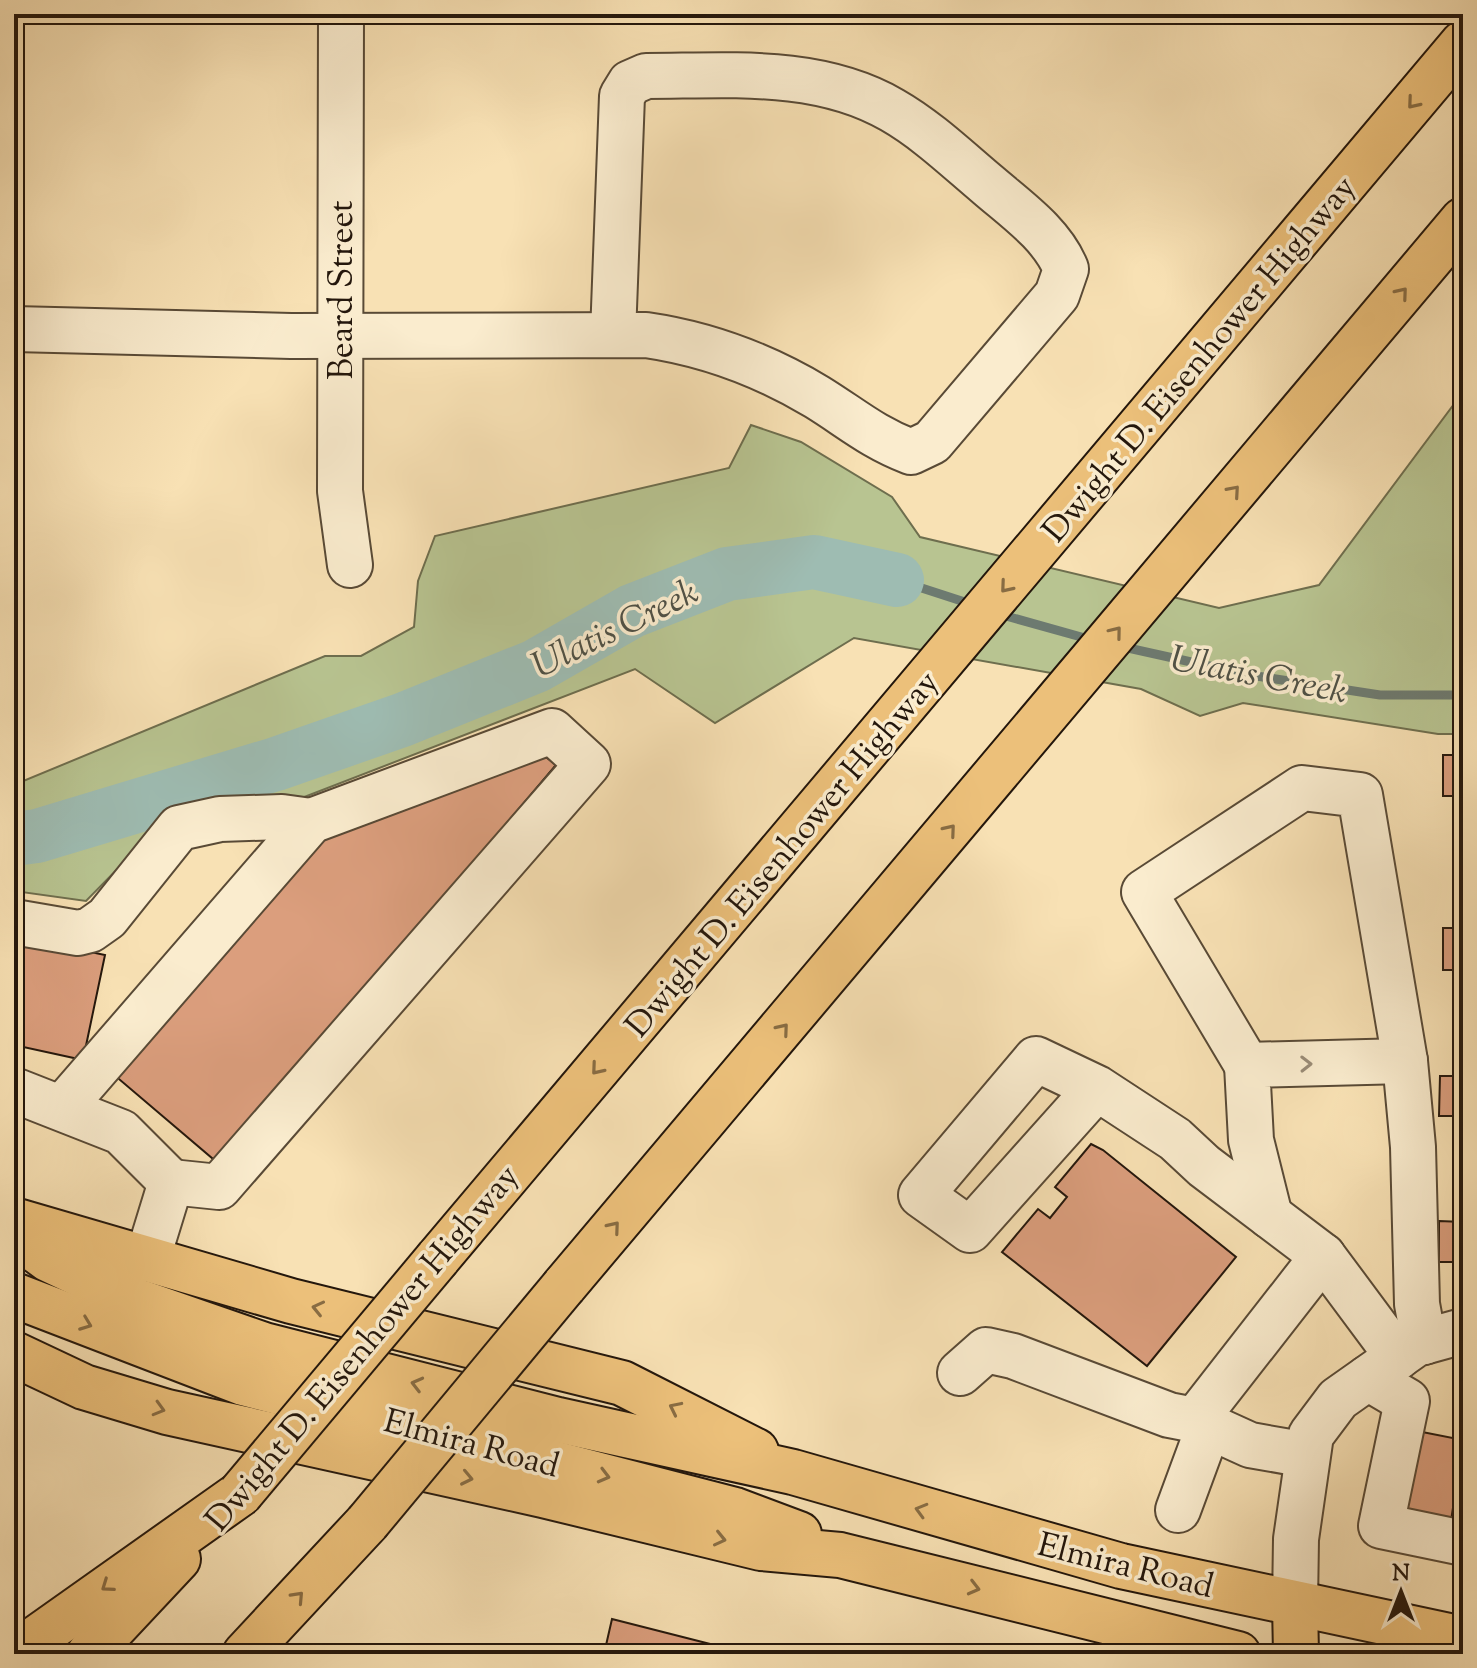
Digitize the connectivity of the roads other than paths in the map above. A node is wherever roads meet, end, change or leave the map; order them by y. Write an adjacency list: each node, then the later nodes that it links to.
1 (341, 14): 6 (street, Beard Street)
2 (1463, 43): 28 (main road, Dwight D. Eisenhower Highway, one-way to 28, bridge)
3 (1463, 220): 36 (main road, one-way to 3, bridge)
4 (14, 329): 6 (street)
5 (613, 335): 5 (street); 6 (street)
6 (340, 336): 7 (street, Beard Street)
7 (350, 565)
8 (311, 821): 9 (street); 14 (street); 15 (street)
9 (14, 922)
10 (1405, 1061): 11 (street, one-way to 10); 11 (street); 22 (street)
11 (1247, 1065): 16 (street)
12 (1097, 1088): 16 (street)
13 (14, 1090): 14 (street)
14 (63, 1107): 15 (street)
15 (171, 1182): 20 (street)
16 (1270, 1216): 19 (street)
17 (14, 1220): 20 (main road, Elmira Road)
18 (14, 1234): 27 (main road, Elmira Road, one-way to 18)
19 (1323, 1256): 22 (street); 25 (street)
20 (148, 1257): 27 (main road, Elmira Road, one-way to 20)
21 (14, 1295): 31 (main road, Elmira Road, one-way to 31)
22 (1413, 1352): 26 (street); 30 (street)
23 (14, 1354): 31 (main road, Elmira Road, one-way to 31)
24 (960, 1373): 25 (street)
25 (1202, 1423): 26 (street); 29 (street)
26 (1307, 1455): 32 (street)
27 (793, 1472): 32 (main road, Elmira Road, one-way to 27)
28 (240, 1494): 34 (main road, one-way to 34); 35 (main road, Dwight D. Eisenhower Highway)
29 (1178, 1510)
30 (1463, 1543)
31 (840, 1555): 37 (main road, Elmira Road, one-way to 37)
32 (1295, 1604): 33 (main road, Elmira Road); 38 (main road)
33 (1463, 1639)
34 (14, 1654)
35 (89, 1654)
36 (245, 1654)
37 (1238, 1654)
38 (1296, 1654)

